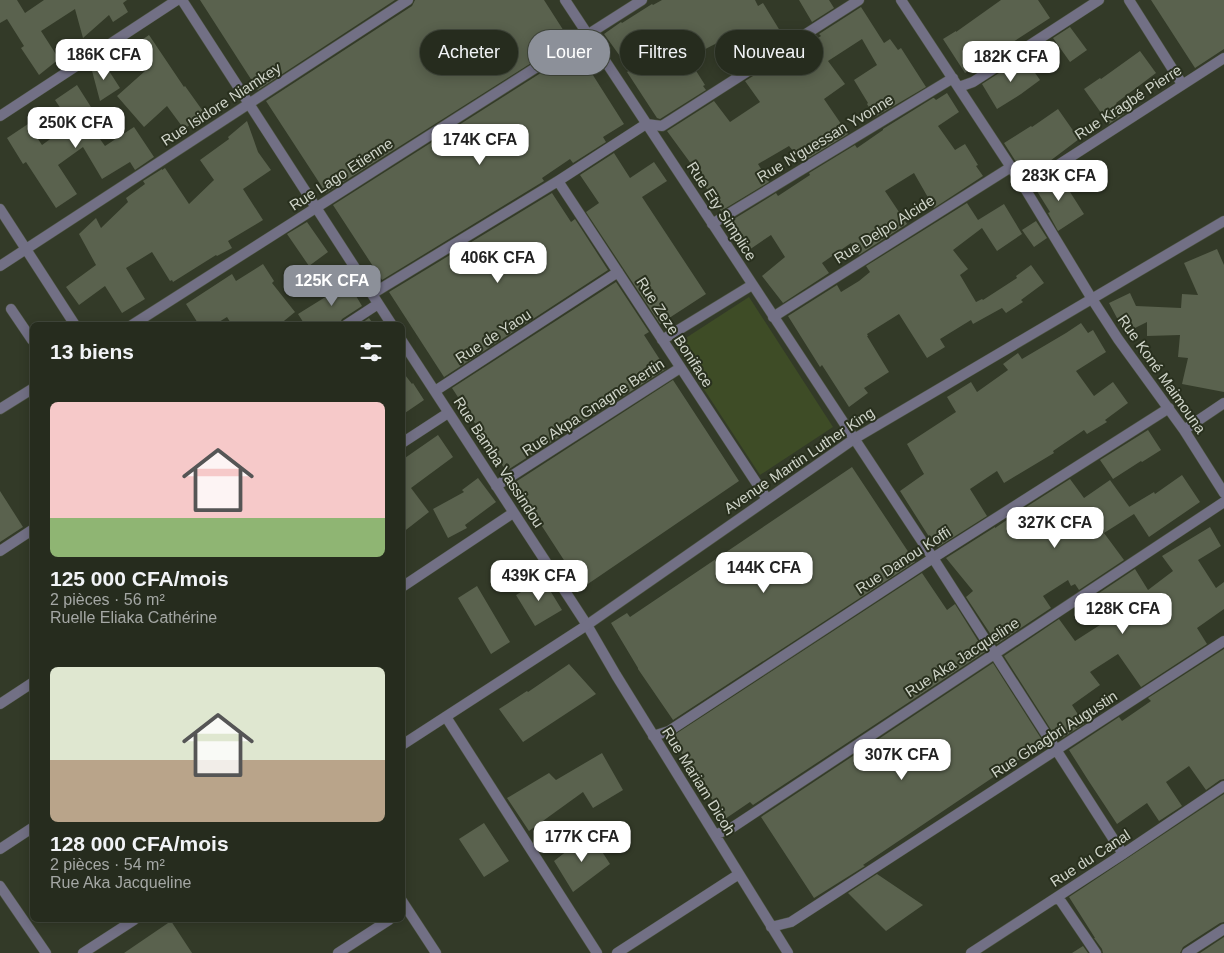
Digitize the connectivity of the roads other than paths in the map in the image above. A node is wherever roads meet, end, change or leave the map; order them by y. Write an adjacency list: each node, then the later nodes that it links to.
1 (177, 0): 18 (street)
2 (182, 0): 17 (street)
3 (408, 0): 17 (street, Rue Isidore Niamkey)
4 (565, 0): 10 (street, Rue Ety Simplice)
5 (642, 0): 11 (street, Rue Lago Etienne)
6 (859, 0): 19 (street)
7 (901, 0): 15 (street, Rue Koné Maimouna)
8 (1099, 0): 15 (street, Rue N'guessan Yvonne)
9 (1129, 0): 16 (street)
10 (584, 30)
11 (593, 30)
12 (1224, 58): 16 (street, Rue Kragbé Pierre)
13 (610, 69): 19 (street, Rue Ety Simplice)
14 (528, 72): 24 (street, Rue Lago Etienne)
15 (956, 83): 20 (street, Rue Koné Maimouna); 26 (street, Rue N'guessan Yvonne)
16 (1182, 84): 22 (street, Rue Kragbé Pierre)
17 (250, 104): 24 (street); 27 (street, Rue Isidore Niamkey)
18 (0, 116)
19 (646, 124): 21 (street); 26 (street, Rue Ety Simplice)
20 (1011, 167): 22 (street, Rue Koné Maimouna); 35 (street, Rue Delpo Alcide)
21 (558, 181): 29 (street, Rue Zeze Boniface); 31 (street)
22 (1024, 187): 32 (street, Rue Koné Maimouna)
23 (0, 208): 27 (street)
24 (316, 208): 31 (street); 37 (street, Rue Lago Etienne)
25 (1224, 220): 32 (street, Avenue Martin Luther King)
26 (712, 224): 30 (street, Rue Ety Simplice)
27 (26, 249): 28 (street, Rue Isidore Niamkey); 36 (street)
28 (0, 266)
29 (618, 272): 41 (street, Rue Zeze Boniface); 45 (street, Rue de Yaou)
30 (752, 285): 35 (street, Rue Ety Simplice); 41 (street)
31 (372, 294): 33 (street)
32 (1092, 299): 47 (street, Rue Koné Maimouna); 51 (street, Avenue Martin Luther King)
33 (378, 304): 38 (street); 39 (street)
34 (11, 309): 40 (street)
35 (773, 316): 51 (street, Rue Ety Simplice)
36 (73, 322)
37 (137, 322)
38 (351, 322)
39 (390, 322)
40 (30, 337)
41 (662, 340): 43 (street, Rue Zeze Boniface)
42 (405, 346): 45 (street, Rue Bamba Vassindou)
43 (680, 368): 53 (street, Rue Akpa Gnagne Bertin); 55 (street, Rue Zeze Boniface)
44 (30, 389): 48 (street)
45 (435, 391): 49 (street, Rue Bamba Vassindou)
46 (1224, 403): 50 (street)
47 (1169, 408): 50 (street, Rue Koné Maimouna); 60 (street, Rue Danou Koffi)
48 (0, 409)
49 (448, 413): 52 (street); 53 (street, Rue Bamba Vassindou)
50 (1184, 430): 54 (street, Rue Koné Maimouna)
51 (854, 439): 55 (street, Avenue Martin Luther King); 60 (street, Rue Ety Simplice)
52 (405, 441)
53 (496, 486): 57 (street, Rue Bamba Vassindou)
54 (1224, 493)
55 (767, 500): 62 (street, Avenue Martin Luther King)
56 (1224, 502): 64 (street, Rue Aka Jacqueline)
57 (513, 512): 61 (street); 62 (street, Rue Bamba Vassindou)
58 (30, 531): 59 (street)
59 (0, 551)
60 (933, 558): 64 (street, Rue Ety Simplice); 68 (street, Rue Danou Koffi)
61 (405, 585)
62 (587, 625): 67 (street, Avenue Martin Luther King); 68 (street, Rue Mariam Dicoh)
63 (1224, 641): 70 (street, Rue Gbagbri Augustin)
64 (994, 654): 70 (street, Rue Ety Simplice); 73 (street, Rue Aka Jacqueline)
65 (30, 684): 66 (street)
66 (0, 704)
67 (446, 716): 69 (street, Avenue Martin Luther King); 88 (street)
68 (653, 736): 73 (street, Rue Mariam Dicoh)
69 (405, 742)
70 (1056, 751): 75 (street, Rue Ety Simplice); 82 (street, Rue Gbagbri Augustin)
71 (1224, 786): 75 (street, Rue du Canal)
72 (30, 829): 74 (street)
73 (715, 835): 76 (street, Rue Mariam Dicoh)
74 (0, 849)
75 (1123, 854): 78 (street, Rue du Canal)
76 (738, 874): 82 (street, Rue Mariam Dicoh); 89 (street)
77 (0, 886): 84 (street)
78 (1058, 897): 91 (street, Rue du Canal); 92 (street)
79 (405, 908): 87 (street)
80 (131, 922): 85 (street)
81 (386, 922): 86 (street)
82 (771, 928): 90 (street, Rue Mariam Dicoh)
83 (1224, 929): 93 (street)
84 (46, 953)
85 (84, 953)
86 (338, 953)
87 (436, 953)
88 (597, 953)
89 (617, 953)
90 (788, 953)
91 (972, 953)
92 (1096, 953)
93 (1187, 953)

